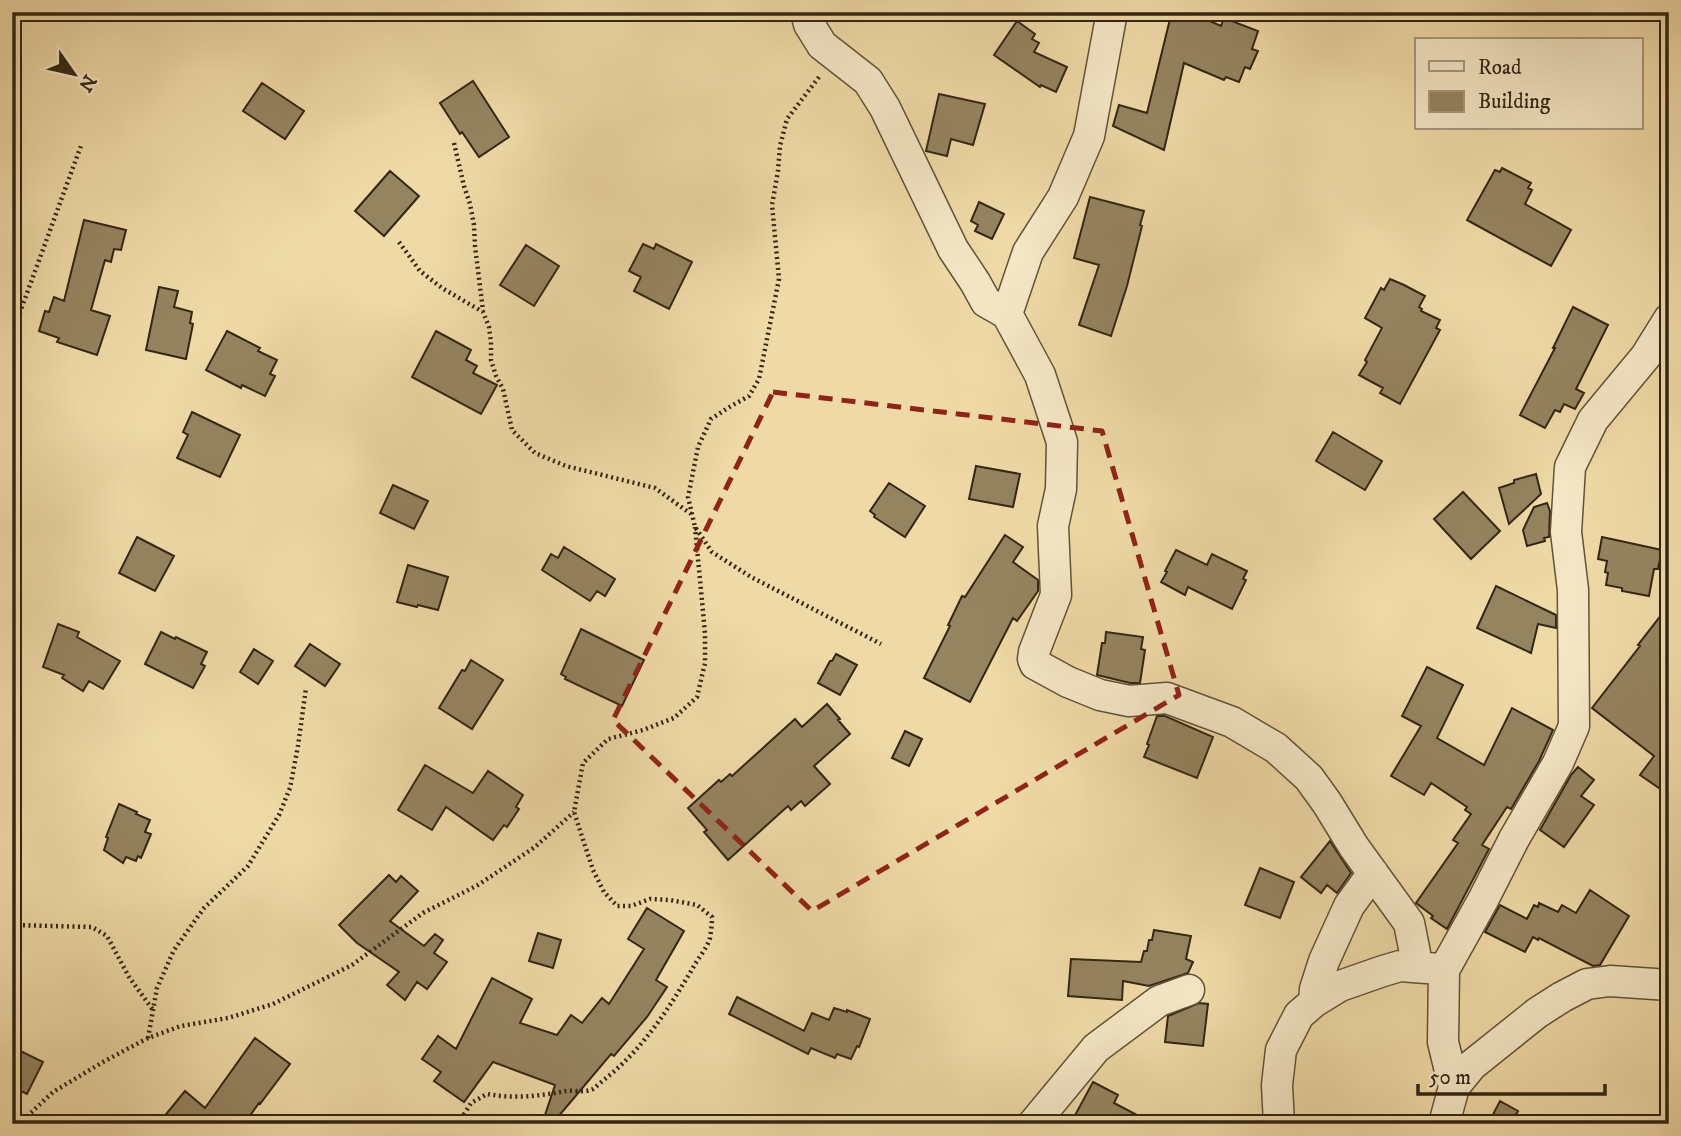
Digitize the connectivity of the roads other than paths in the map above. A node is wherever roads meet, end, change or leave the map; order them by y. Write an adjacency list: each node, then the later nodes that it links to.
1 (806, 12): 3 (street)
2 (1112, 12): 3 (street)
3 (1007, 314): 5 (street)
4 (1669, 319): 6 (street)
5 (1373, 873): 7 (street); 10 (street)
6 (1451, 958): 7 (street); 11 (street)
7 (1408, 959): 10 (street)
8 (1669, 985): 11 (street)
9 (1189, 990): 12 (street)
10 (1314, 1002): 13 (street)
11 (1454, 1087): 14 (street)
12 (1034, 1124)
13 (1279, 1124)
14 (1444, 1124)

